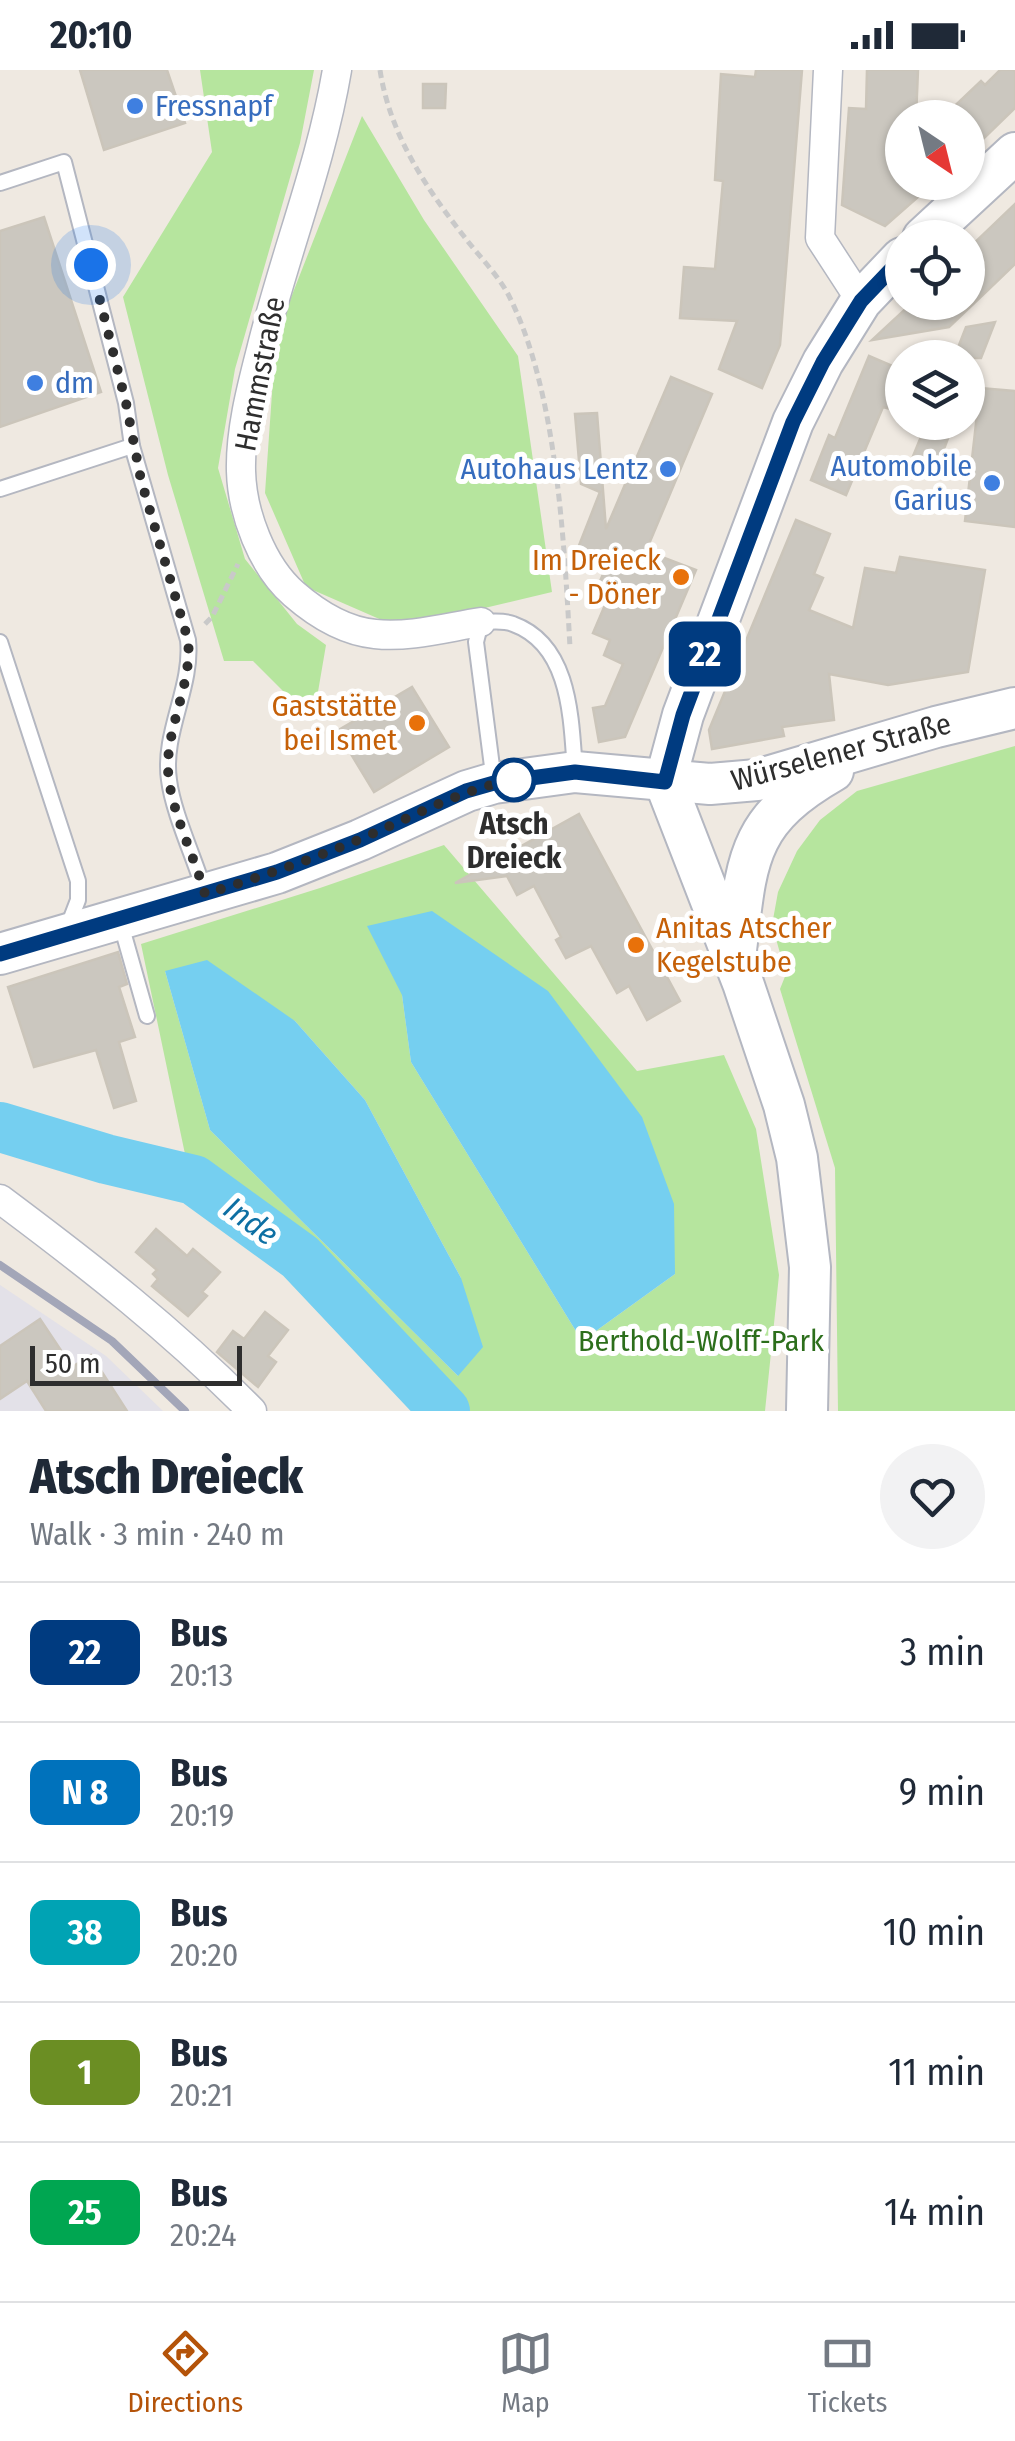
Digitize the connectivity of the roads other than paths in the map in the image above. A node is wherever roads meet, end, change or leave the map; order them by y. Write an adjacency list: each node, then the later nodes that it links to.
1 (337, 70): 10 (street, Hammstraße)
2 (828, 70): 7 (street)
3 (1015, 153): 5 (main road)
4 (0, 183): 8 (lane)
5 (942, 220)
6 (885, 276): 7 (main road)
7 (861, 301): 15 (main road)
8 (132, 446): 9 (lane); 17 (lane)
9 (0, 489)
10 (481, 622): 14 (lane); 16 (lane)
11 (0, 642): 19 (lane)
12 (1015, 708): 13 (main road, Würselener Straße)
13 (878, 744): 15 (main road, Würselener Straße); 21 (main road)
14 (575, 772): 15 (main road, Würselener Straße); 16 (main road, Würselener Straße)
15 (665, 782): 21 (main road)
16 (494, 783): 17 (main road, Würselener Straße)
17 (205, 894): 18 (main road, Würselener Straße)
18 (119, 918): 19 (main road, Würselener Straße); 22 (lane)
19 (63, 935): 20 (main road, Würselener Straße)
20 (0, 954)
21 (734, 959): 25 (main road)
22 (147, 1016)
23 (0, 1199): 24 (street)
24 (252, 1411)
25 (808, 1411)

